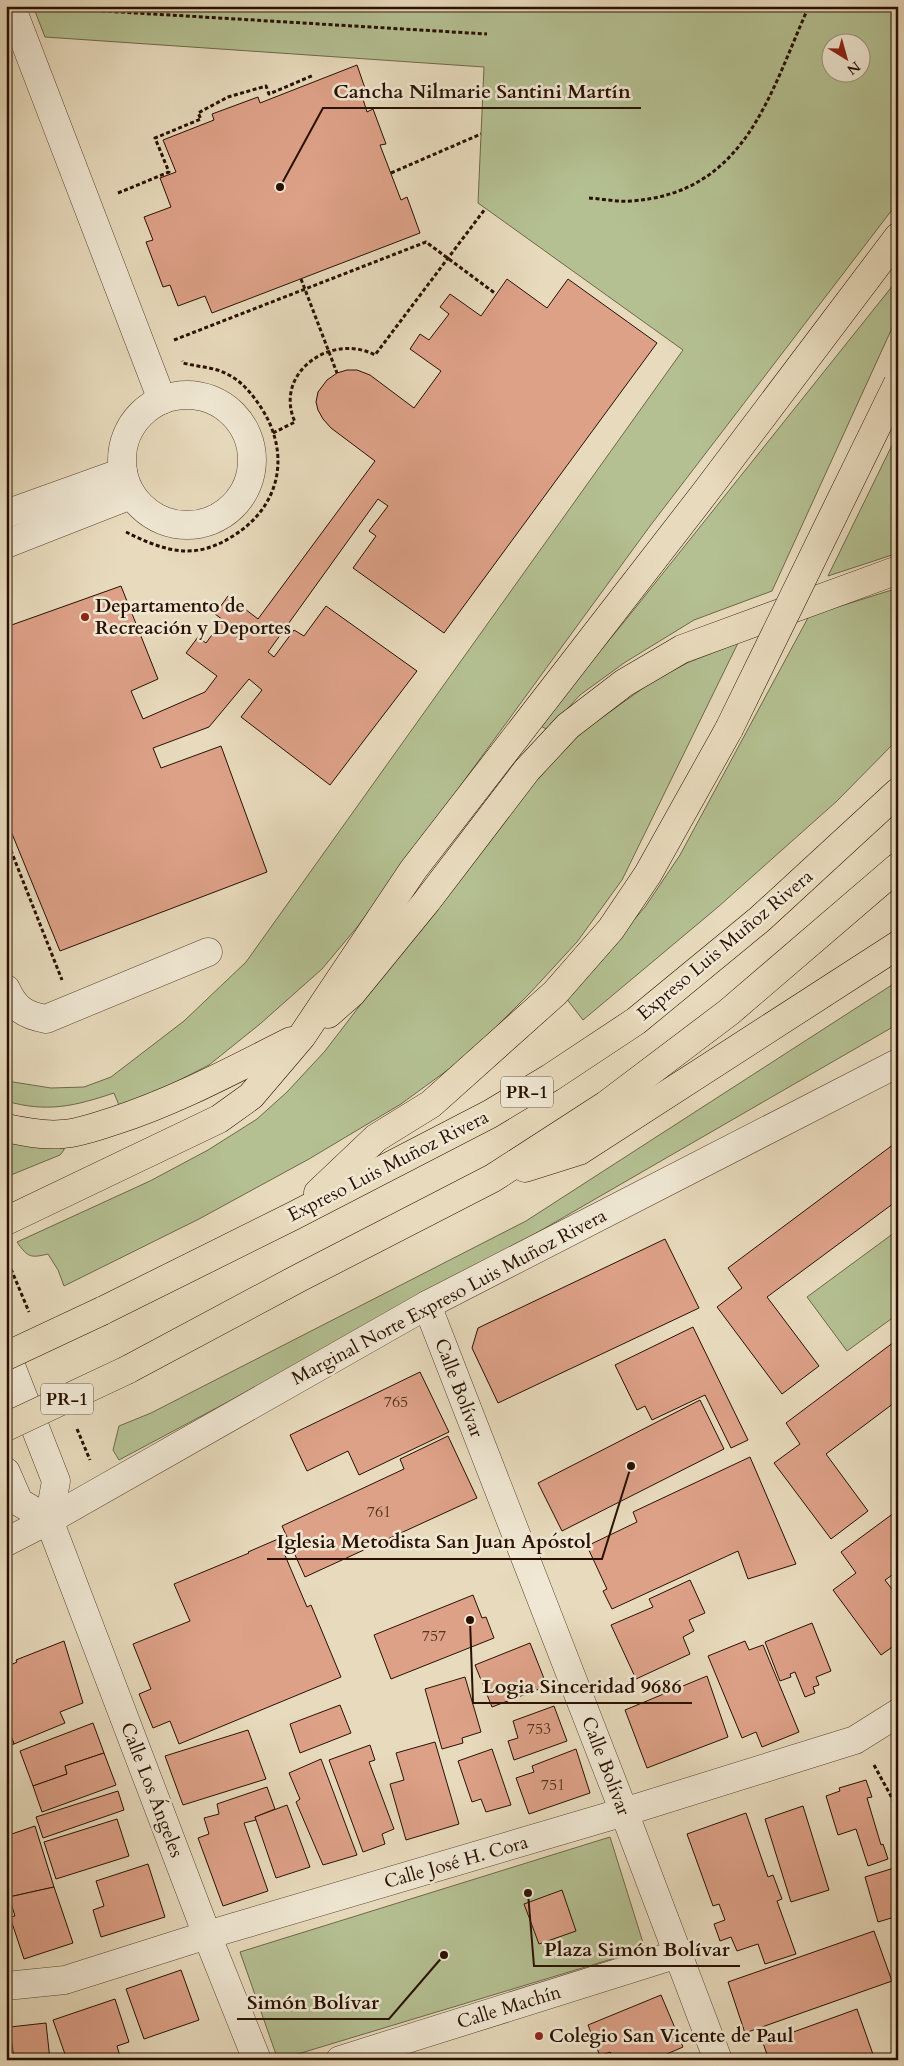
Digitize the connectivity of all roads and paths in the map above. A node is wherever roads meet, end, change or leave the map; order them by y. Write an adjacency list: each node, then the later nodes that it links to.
1 (10, 6): 20 (street)
2 (809, 6): 9 (path)
3 (68, 9): 4 (path)
4 (487, 34)
5 (314, 75): 8 (path)
6 (481, 134): 7 (path)
7 (391, 172)
8 (118, 193)
9 (589, 198)
10 (485, 209): 12 (path)
11 (898, 237): 33 (highway)
12 (448, 258): 14 (path); 15 (path); 17 (path)
13 (301, 279): 14 (path)
14 (304, 289): 16 (path); 17 (path)
15 (496, 294)
16 (174, 340)
17 (328, 351): 18 (path); 21 (path)
18 (337, 373)
19 (898, 383): 37 (highway, bridge)
20 (162, 400): 22 (street); 22 (street)
21 (273, 433)
22 (127, 483): 23 (street); 24 (street)
23 (6, 514)
24 (6, 544)
25 (898, 570): 33 (highway)
26 (898, 792): 37 (highway, Expreso Luis Muñoz Rivera / PR-1)
27 (6, 838): 32 (path)
28 (898, 867): 36 (highway, PR-1)
29 (898, 945): 36 (highway)
30 (208, 952): 32 (street)
31 (6, 989): 32 (street)
32 (73, 1008)
33 (302, 1036): 35 (highway); 38 (highway)
34 (898, 1064): 39 (street, Marginal Norte Expreso Luis Muñoz Rivera)
35 (6, 1128)
36 (493, 1178): 41 (highway, PR-1, bridge)
37 (293, 1216): 40 (highway, Expreso Luis Muñoz Rivera / PR-1, bridge)
38 (6, 1221)
39 (427, 1305): 43 (street, Marginal Norte Expreso Luis Muñoz Rivera); 48 (street, Calle Bolívar)
40 (6, 1354): 43 (street)
41 (6, 1427)
42 (6, 1472): 43 (street)
43 (48, 1520): 44 (street, Marginal Norte Expreso Luis Muñoz Rivera); 49 (street, Calle Los Ángeles)
44 (6, 1542)
45 (898, 1713): 46 (street, Calle José H. Cora)
46 (859, 1738): 47 (path); 48 (street, Calle José H. Cora)
47 (898, 1810)
48 (624, 1812): 49 (street, Calle José H. Cora); 50 (street, Calle Bolívar)
49 (207, 1935): 51 (street, Calle José H. Cora); 52 (street, Calle Los Ángeles)
50 (678, 1954): 53 (street, Calle Machín); 54 (street, Calle Bolívar)
51 (6, 1986)
52 (257, 2060)
53 (340, 2060)
54 (718, 2060)

